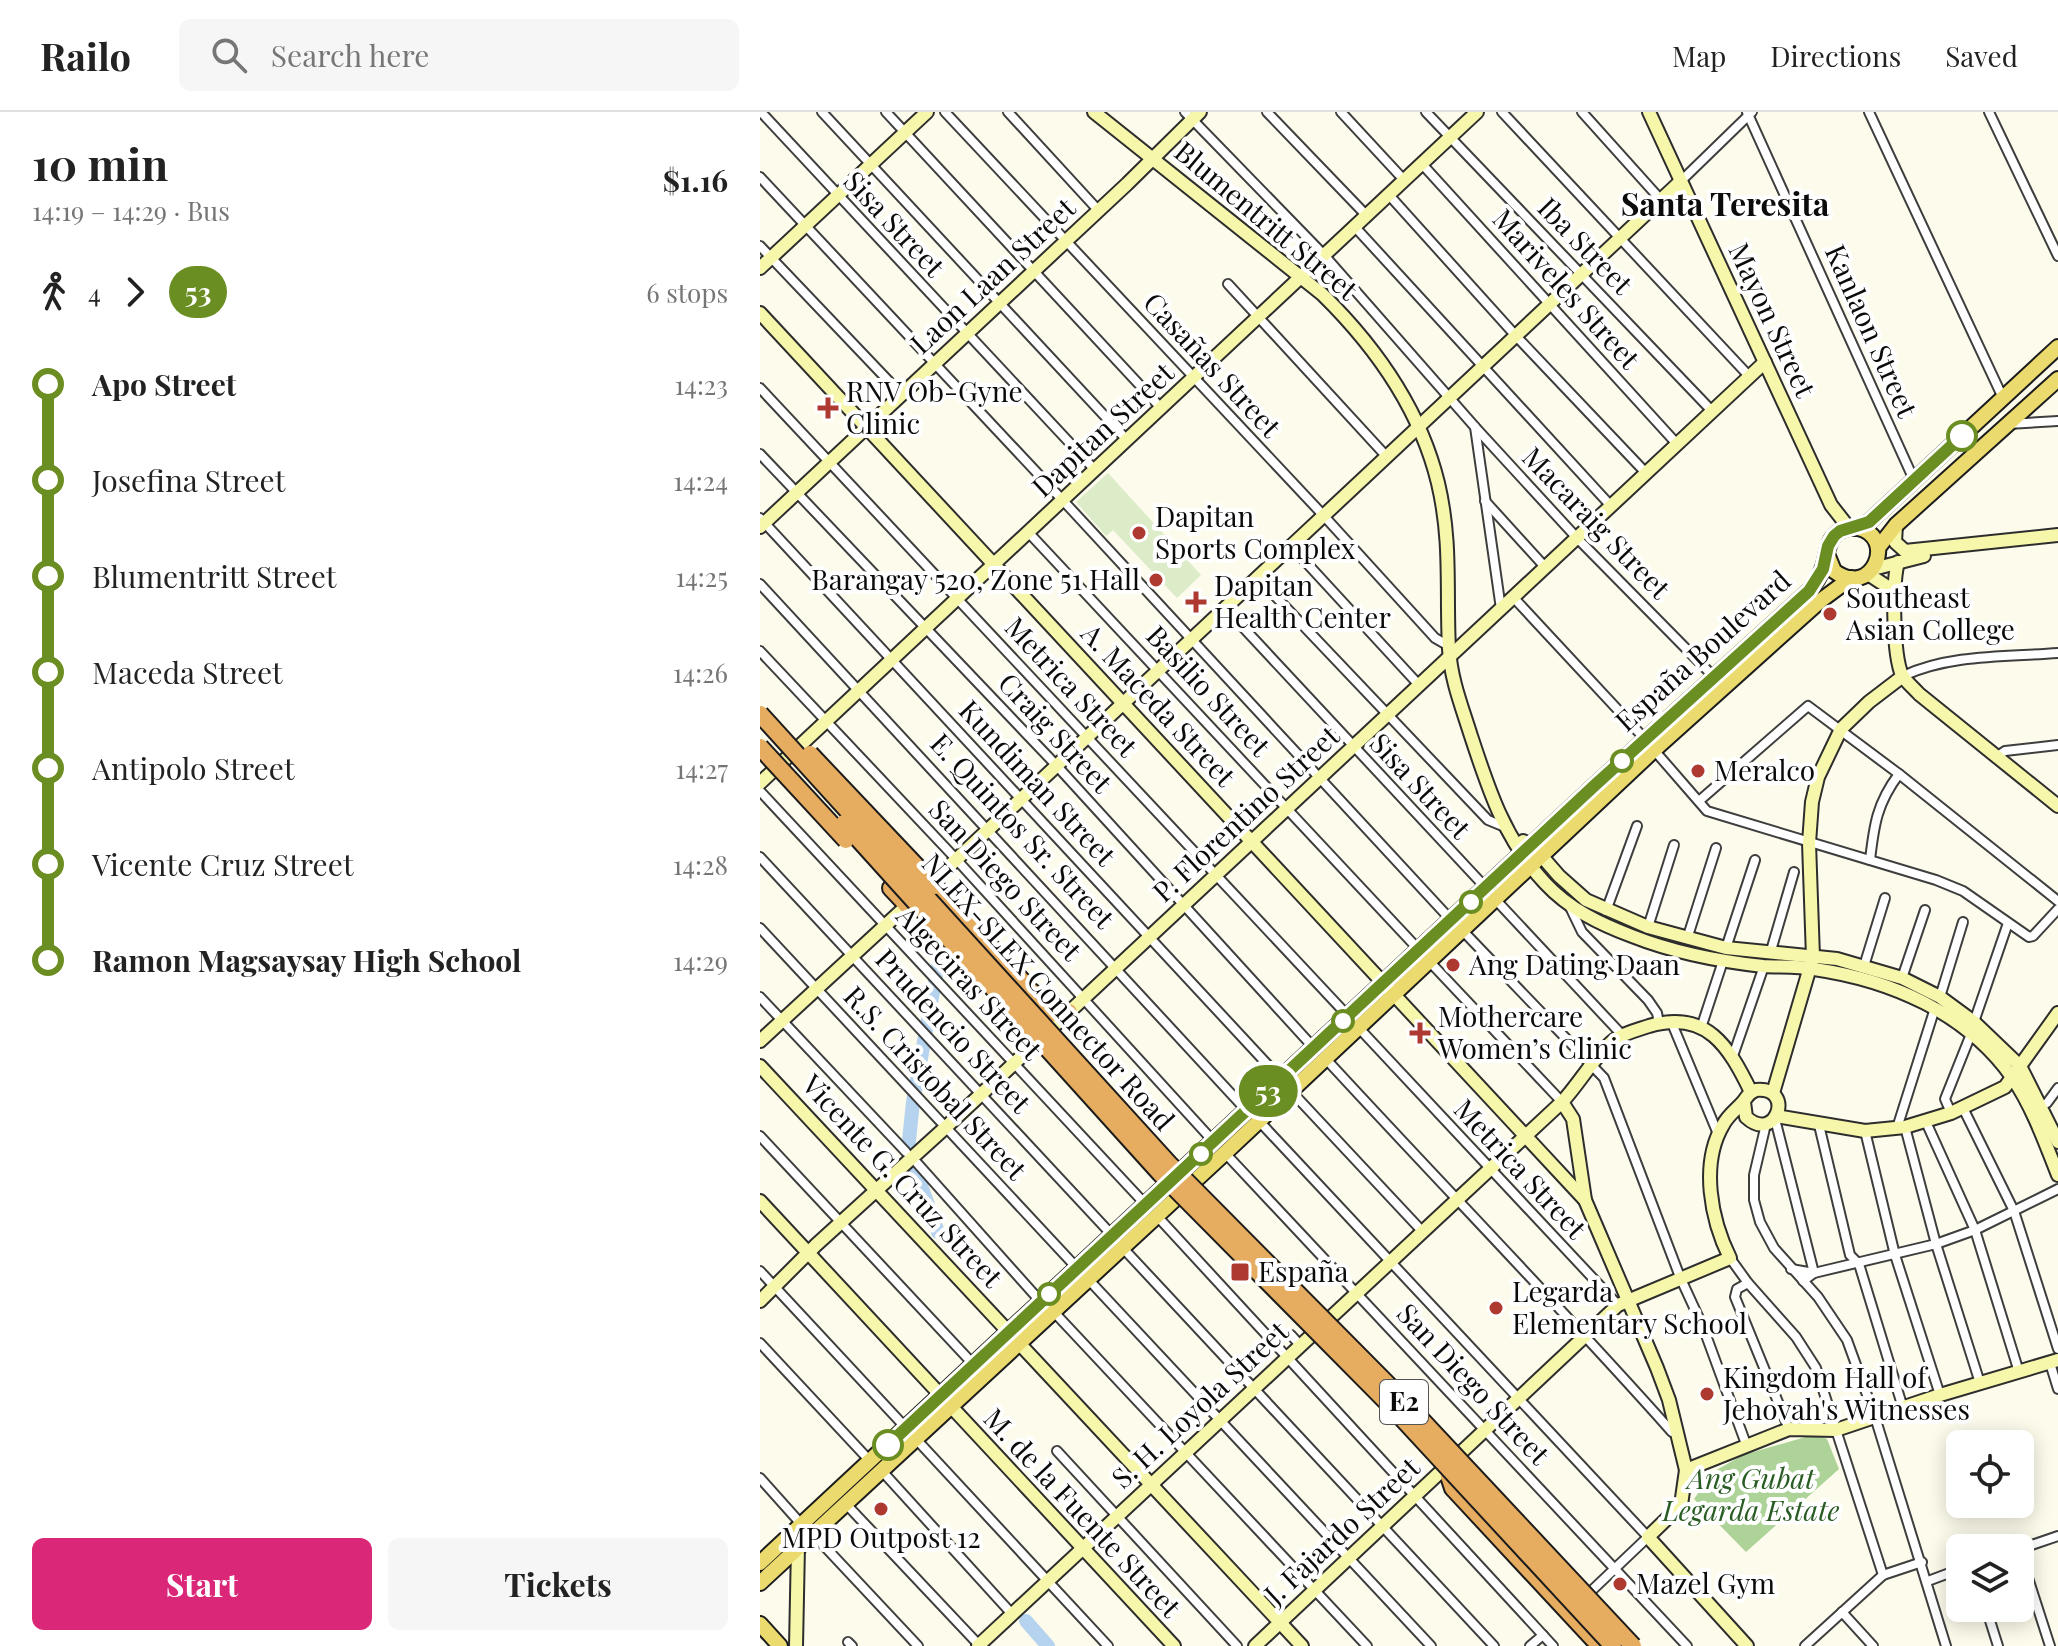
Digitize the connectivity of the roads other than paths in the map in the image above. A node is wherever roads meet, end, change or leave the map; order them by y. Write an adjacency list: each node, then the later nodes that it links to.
1 (761, 112): 27 (street, Sisa Street)
2 (822, 112): 22 (street)
3 (886, 112): 19 (street)
4 (927, 112): 19 (street)
5 (945, 112): 35 (street, Casañas Street)
6 (1008, 112): 30 (street)
7 (1094, 112): 21 (street, Blumentritt Street)
8 (1267, 112): 31 (street)
9 (1341, 112): 25 (street)
10 (1426, 112): 20 (street, Iba Street)
11 (1477, 112): 20 (street, Dapitan Street)
12 (1502, 112): 34 (street)
13 (1582, 112): 29 (street)
14 (1649, 112): 26 (street, Mayon Street)
15 (1869, 112): 61 (street)
16 (1989, 112): 38 (street)
17 (1749, 113): 26 (street); 78 (street, Kanlaon Street)
18 (1193, 114): 21 (street, Laon Laan Street); 37 (street, Macaraig Street)
19 (905, 132): 22 (street); 41 (street)
20 (1450, 137): 23 (street, Dapitan Street); 42 (street, Iba Street)
21 (1153, 158): 30 (street, Laon Laan Street); 43 (street, Blumentritt Street)
22 (871, 164): 27 (street); 45 (street)
23 (1422, 164): 25 (street, Dapitan Street); 46 (street, Mariveles Street)
24 (760, 177): 32 (street)
25 (1404, 180): 28 (street, Dapitan Street)
26 (1681, 181): 29 (street); 52 (street, Mayon Street)
27 (838, 195): 32 (street); 49 (street, Sisa Street)
28 (1389, 195): 31 (street, Dapitan Street); 50 (street)
29 (1661, 200): 34 (street)
30 (1098, 210): 35 (street, Laon Laan Street)
31 (1367, 216): 33 (street, Dapitan Street)
32 (805, 226): 39 (street); 53 (street)
33 (1355, 227): 37 (street, Dapitan Street); 54 (street)
34 (1621, 237): 42 (street); 56 (street)
35 (1065, 241): 41 (street, Laon Laan Street); 57 (street, Casañas Street)
36 (760, 246): 39 (street)
37 (1324, 255): 43 (street, Dapitan Street); 62 (street, Macaraig Street)
38 (2058, 256)
39 (771, 258): 40 (street); 60 (street)
40 (760, 268)
41 (1032, 271): 45 (street, Laon Laan Street); 64 (street)
42 (1582, 274): 46 (street); 65 (street, Iba Street)
43 (1302, 277): 48 (street, Dapitan Street); 70 (street, Blumentritt Street)
44 (1228, 284): 48 (street)
45 (1000, 302): 49 (street, Laon Laan Street); 71 (street)
46 (1549, 305): 50 (street); 72 (street, Mariveles Street)
47 (760, 313): 68 (street, A. Maceda Street)
48 (1257, 319): 57 (street, Dapitan Street); 74 (street)
49 (966, 333): 53 (street, Laon Laan Street); 76 (street, Sisa Street)
50 (1516, 336): 54 (street); 77 (street)
51 (2058, 347): 55 (main road); 61 (main road)
52 (1765, 362): 56 (street, P. Florentino Street); 82 (street, Mayon Street)
53 (934, 363): 60 (street, Laon Laan Street); 80 (street)
54 (1484, 365): 62 (street); 83 (street)
55 (2058, 365)
56 (1749, 376): 65 (street, P. Florentino Street)
57 (1193, 378): 64 (street, Dapitan Street); 84 (street, Casañas Street)
58 (2058, 379): 63 (main road)
59 (760, 388): 75 (street, Metrica Street)
60 (901, 394): 68 (street, Laon Laan Street)
61 (2007, 394): 63 (main road); 78 (main road)
62 (1450, 397): 69 (street, Macaraig Street); 70 (street)
63 (2028, 406): 67 (main road)
64 (1161, 408): 71 (street, Dapitan Street)
65 (1712, 411): 72 (street, P. Florentino Street)
66 (2058, 421): 67 (street)
67 (2008, 424): 86 (main road)
68 (866, 427): 75 (street, Laon Laan Street); 97 (street, A. Maceda Street)
69 (1475, 427): 81 (street); 90 (street, Macaraig Street)
70 (1418, 428): 74 (street); 111 (street, Blumentritt Street)
71 (1127, 440): 76 (street, Dapitan Street)
72 (1677, 444): 77 (street, P. Florentino Street)
73 (760, 454): 79 (street, Craig Street)
74 (1387, 457): 84 (street)
75 (829, 462): 79 (street, Laon Laan Street); 105 (street, Metrica Street)
76 (1095, 470): 80 (street, Dapitan Street)
77 (1646, 473): 83 (street, P. Florentino Street)
78 (1914, 480): 87 (main road)
79 (796, 493): 85 (street, Laon Laan Street); 108 (street, Craig Street)
80 (1063, 500): 88 (street, Dapitan Street); 109 (street)
81 (1485, 500): 98 (street); 107 (street)
82 (1831, 505): 87 (street, Mayon Street); 91 (street, Mayon Street)
83 (1611, 506): 90 (street, P. Florentino Street)
84 (1324, 516): 93 (street); 111 (street, Casañas Street)
85 (761, 523): 113 (street, Kundiman Street)
86 (1896, 525): 92 (street); 94 (main road)
87 (1852, 528): 91 (main road); 94 (main road)
88 (1029, 533): 97 (street, Dapitan Street); 114 (street, Basilio Street)
89 (2058, 535): 92 (street)
90 (1577, 538): 98 (street, P. Florentino Street); 116 (street, Macaraig Street)
91 (1832, 539): 95 (main road)
92 (1970, 542): 96 (street)
93 (1291, 546): 100 (street); 117 (street)
94 (1878, 548): 99 (main road)
95 (1827, 554): 101 (main road); 116 (main road, España Boulevard)
96 (1898, 562): 99 (street); 103 (street)
97 (995, 564): 105 (street, Dapitan Street); 119 (street, A. Maceda Street)
98 (1545, 567): 104 (street, P. Florentino Street)
99 (1870, 572): 101 (main road); 103 (street)
100 (1258, 578): 106 (street); 121 (street)
101 (1851, 578): 126 (main road, España Boulevard)
102 (760, 584): 118 (street, E. Quintos Sr. Street)
103 (1894, 591): 115 (street)
104 (1513, 597): 107 (street, P. Florentino Street); 126 (street)
105 (958, 598): 108 (street, Dapitan Street); 125 (street, Metrica Street)
106 (1225, 608): 109 (street); 129 (street, Sisa Street)
107 (1501, 609): 111 (street, P. Florentino Street)
108 (925, 628): 113 (street, Dapitan Street); 131 (street, Craig Street)
109 (1192, 639): 114 (street); 133 (street)
110 (760, 651): 122 (street, San Diego Street)
111 (1450, 652): 117 (street, P. Florentino Street); 142 (street, Blumentritt Street)
112 (2058, 653): 115 (street)
113 (891, 661): 118 (street, Dapitan Street); 136 (street, Kundiman Street)
114 (1159, 670): 119 (street); 139 (street, Basilio Street)
115 (1903, 676): 123 (street); 130 (street)
116 (1714, 677): 126 (main road, España Boulevard)
117 (1419, 685): 121 (street, P. Florentino Street)
118 (859, 690): 122 (street, Dapitan Street); 141 (street, E. Quintos Sr. Street)
119 (1123, 703): 125 (street); 143 (street, A. Maceda Street)
120 (760, 713): 179 (highway, bridge); 334 (highway, NLEX-SLEX Connector Road / E2, bridge)
121 (1386, 716): 129 (street, P. Florentino Street); 142 (street)
122 (826, 721): 134 (street, Dapitan Street); 149 (street, San Diego Street)
123 (1841, 729): 132 (street); 137 (street); 144 (street)
124 (760, 730): 332 (highway, NLEX-SLEX Connector Road / E2, bridge)
125 (1088, 736): 131 (street); 153 (street, Metrica Street)
126 (1650, 744): 137 (street); 147 (main road, España Boulevard)
127 (2058, 745): 130 (street)
128 (760, 747): 161 (highway, bridge)
129 (1353, 747): 133 (street, P. Florentino Street); 154 (street, Sisa Street)
130 (1996, 757): 138 (street)
131 (1057, 766): 136 (street); 158 (street, Craig Street)
132 (1899, 774): 151 (street); 156 (street)
133 (1320, 778): 139 (street, P. Florentino Street); 165 (street)
134 (760, 783)
135 (760, 791): 166 (street, Algeciras Street)
136 (1021, 799): 141 (street); 169 (street, Kundiman Street)
137 (1699, 801): 144 (street)
138 (2058, 806)
139 (1288, 808): 143 (street, P. Florentino Street); 173 (street, Basilio Street)
140 (1637, 826): 162 (street)
141 (986, 831): 149 (street); 177 (street, E. Quintos Sr. Street)
142 (1509, 832): 147 (street, Blumentritt Street)
143 (1253, 841): 153 (street, P. Florentino Street); 180 (street, A. Maceda Street)
144 (1809, 843): 151 (street); 175 (street)
145 (1674, 845): 167 (street)
146 (1716, 848): 170 (street)
147 (1531, 855): 154 (main road, España Boulevard); 157 (street, Blumentritt Street); 162 (street, Blumentritt Street)
148 (760, 857): 172 (street, Prudencio Street)
149 (956, 859): 161 (street); 183 (street, San Diego Street)
150 (1755, 860): 171 (street)
151 (1870, 860): 164 (street)
152 (1794, 872): 174 (street)
153 (1216, 875): 158 (street, P. Florentino Street); 188 (street, Metrica Street)
154 (1490, 894): 165 (main road, España Boulevard); 194 (street, Sisa Street)
155 (1885, 898): 176 (street)
156 (2058, 901)
157 (1569, 904): 171 (street, Blumentritt Street); 189 (street)
158 (1184, 905): 169 (street, P. Florentino Street); 197 (street, Craig Street)
159 (2058, 909): 164 (street)
160 (1925, 910): 178 (street)
161 (901, 911): 166 (street); 190 (street, bridge)
162 (1606, 911): 167 (street, Blumentritt Street)
163 (1963, 922): 184 (street)
164 (2008, 923): 192 (street)
165 (1456, 925): 173 (main road, España Boulevard); 201 (street)
166 (885, 926): 172 (street); 199 (street, Algeciras Street)
167 (1648, 927): 170 (street, Blumentritt Street)
168 (760, 928): 181 (street, R.S. Cristobal Street)
169 (1150, 936): 177 (street, P. Florentino Street); 203 (street, Kundiman Street)
170 (1687, 939): 171 (street, Blumentritt Street)
171 (1724, 954): 174 (street, Blumentritt Street); 191 (street)
172 (853, 956): 181 (street); 206 (street, Prudencio Street)
173 (1424, 956): 180 (main road, España Boulevard); 208 (street, Basilio Street)
174 (1767, 960): 175 (street, Blumentritt Street); 198 (street)
175 (1812, 963): 176 (street, Blumentritt Street); 184 (street, Blumentritt Street); 205 (street)
176 (1864, 966): 178 (street, Blumentritt Street)
177 (1116, 968): 183 (street, P. Florentino Street); 211 (street, E. Quintos Sr. Street)
178 (1902, 978): 184 (street, Blumentritt Street)
179 (1024, 983): 185 (highway); 193 (highway)
180 (1389, 988): 188 (main road, España Boulevard); 220 (street, A. Maceda Street)
181 (816, 990): 187 (street); 215 (street, R.S. Cristobal Street)
182 (760, 997): 187 (street)
183 (1083, 998): 185 (street, P. Florentino Street); 222 (street, San Diego Street)
184 (1938, 1002): 192 (street, Blumentritt Street); 216 (street)
185 (1069, 1012): 193 (street, P. Florentino Street)
186 (2056, 1019): 202 (street)
187 (783, 1022): 195 (street); 223 (street)
188 (1353, 1022): 197 (main road, España Boulevard); 224 (street, Metrica Street)
189 (1665, 1022): 191 (street); 194 (street); 218 (street)
190 (1023, 1024): 193 (street); 196 (street)
191 (1701, 1028): 198 (street)
192 (1973, 1028): 202 (street, Blumentritt Street); 210 (street)
193 (1044, 1036): 196 (street, P. Florentino Street); 226 (street); 232 (street)
194 (1623, 1036): 201 (street, S. H. Loyola Street)
195 (760, 1041)
196 (1025, 1053): 199 (street, P. Florentino Street)
197 (1319, 1053): 203 (main road, España Boulevard); 229 (street, Craig Street)
198 (1733, 1056): 207 (street)
199 (1014, 1063): 206 (street, P. Florentino Street); 232 (street, Algeciras Street)
200 (760, 1066): 227 (street, Vicente G. Cruz Street)
201 (1593, 1066): 208 (street, S. H. Loyola Street); 248 (street)
202 (2016, 1071): 209 (street, Blumentritt Street); 210 (street); 225 (street, Blumentritt Street)
203 (1286, 1084): 211 (main road, España Boulevard); 236 (street, Kundiman Street)
204 (2058, 1088): 209 (street)
205 (1773, 1093): 207 (street); 212 (street)
206 (980, 1095): 215 (street, P. Florentino Street); 237 (street, Prudencio Street)
207 (1747, 1097): 212 (street); 218 (street)
208 (1562, 1102): 220 (street, S. H. Loyola Street); 230 (street)
209 (2041, 1106): 221 (street, Blumentritt Street)
210 (1957, 1111): 213 (street); 233 (street)
211 (1253, 1116): 222 (main road, España Boulevard); 242 (street, E. Quintos Sr. Street)
212 (1773, 1120): 214 (street); 244 (street); 246 (street)
213 (1926, 1122): 216 (street); 235 (street)
214 (1819, 1125): 217 (street); 243 (street)
215 (946, 1127): 223 (street, P. Florentino Street); 247 (street, R.S. Cristobal Street)
216 (1901, 1128): 217 (street); 238 (street)
217 (1865, 1131): 240 (street)
218 (1718, 1134): 241 (street)
219 (760, 1136): 234 (street)
220 (1525, 1136): 224 (street, S. H. Loyola Street); 230 (street, A. Maceda Street)
221 (2058, 1142)
222 (1220, 1148): 226 (main road, España Boulevard); 252 (street, San Diego Street)
223 (912, 1157): 227 (street, P. Florentino Street); 255 (street)
224 (1489, 1169): 229 (street, S. H. Loyola Street); 254 (street, Metrica Street)
225 (2058, 1175)
226 (1187, 1178): 232 (main road, España Boulevard); 257 (street)
227 (877, 1188): 234 (street, P. Florentino Street); 259 (street, Vicente G. Cruz Street)
228 (2058, 1189): 233 (street)
229 (1455, 1200): 236 (street, S. H. Loyola Street); 258 (street, Craig Street)
230 (1585, 1200): 254 (street)
231 (760, 1201): 239 (street, M. de la Fuente Street)
232 (1153, 1206): 237 (main road, España Boulevard); 262 (street, Algeciras Street)
233 (2014, 1211): 235 (street); 261 (street)
234 (841, 1222): 239 (street, P. Florentino Street); 264 (street)
235 (1975, 1230): 238 (street); 265 (street)
236 (1422, 1231): 242 (street, S. H. Loyola Street)
237 (1118, 1242): 247 (main road, España Boulevard); 267 (street, Prudencio Street)
238 (1936, 1244): 240 (street); 266 (street)
239 (808, 1252): 251 (street, P. Florentino Street); 270 (street, M. de la Fuente Street)
240 (1895, 1255): 243 (street); 269 (street)
241 (1730, 1258): 248 (street, J. Fajardo Street); 250 (street)
242 (1391, 1260): 252 (street, S. H. Loyola Street); 271 (street, E. Quintos Sr. Street)
243 (1859, 1264): 246 (street); 273 (street)
244 (1791, 1269): 246 (street); 249 (street)
245 (760, 1271): 251 (street)
246 (1814, 1273): 249 (street)
247 (1083, 1274): 255 (main road, España Boulevard); 275 (street, R.S. Cristobal Street)
248 (1680, 1277): 254 (street, J. Fajardo Street); 281 (street)
249 (1803, 1281): 274 (street)
250 (1748, 1283): 276 (street); 278 (street)
251 (775, 1287): 253 (street, P. Florentino Street); 280 (street)
252 (1357, 1293): 257 (street, S. H. Loyola Street); 277 (street, San Diego Street)
253 (760, 1301)
254 (1623, 1302): 258 (street, J. Fajardo Street); 279 (street)
255 (1047, 1306): 259 (main road, España Boulevard); 283 (street)
256 (1301, 1325): 257 (street)
257 (1306, 1335): 262 (street, S. H. Loyola Street); 284 (street); 335 (highway)
258 (1585, 1335): 271 (street, J. Fajardo Street); 279 (street, Craig Street)
259 (1015, 1336): 264 (main road, España Boulevard); 272 (main road, España Boulevard); 288 (street, Vicente G. Cruz Street)
260 (760, 1343): 285 (street)
261 (2058, 1349)
262 (1287, 1357): 267 (street, S. H. Loyola Street); 289 (street, Algeciras Street)
263 (2054, 1362): 265 (street); 268 (street)
264 (974, 1365): 270 (main road, España Boulevard)
265 (2019, 1372): 266 (street)
266 (1980, 1383): 269 (street)
267 (1253, 1389): 275 (street, S. H. Loyola Street); 292 (street, Prudencio Street)
268 (2058, 1389)
269 (1940, 1395): 273 (street)
270 (940, 1396): 272 (street, M. de la Fuente Street); 280 (main road, España Boulevard)
271 (1519, 1398): 277 (street, J. Fajardo Street); 295 (street, E. Quintos Sr. Street)
272 (951, 1408): 280 (main road, España Boulevard); 298 (street, M. de la Fuente Street)
273 (1903, 1408): 274 (street)
274 (1875, 1417): 278 (street); 300 (street)
275 (1219, 1420): 283 (street, S. H. Loyola Street); 299 (street, R.S. Cristobal Street)
276 (1789, 1429): 278 (street); 281 (street)
277 (1486, 1430): 284 (street, J. Fajardo Street); 302 (street, San Diego Street)
278 (1836, 1430): 304 (street)
279 (1678, 1432): 286 (street)
280 (911, 1434): 285 (main road, España Boulevard); 305 (street)
281 (1746, 1444): 286 (street)
282 (1057, 1451): 291 (street)
283 (1185, 1453): 288 (street, S. H. Loyola Street); 308 (street)
284 (1451, 1462): 289 (street, J. Fajardo Street); 310 (street); 331 (highway)
285 (876, 1466): 290 (main road, España Boulevard); 293 (main road, España Boulevard); 312 (street)
286 (1686, 1470): 295 (street)
287 (760, 1478): 293 (street)
288 (1152, 1484): 291 (street, S. H. Loyola Street); 313 (street, Vicente G. Cruz Street)
289 (1415, 1496): 292 (street, J. Fajardo Street); 316 (street, Algeciras Street)
290 (846, 1504): 293 (main road, España Boulevard); 320 (street)
291 (1115, 1517): 298 (street, S. H. Loyola Street); 323 (street)
292 (1382, 1527): 299 (street, J. Fajardo Street); 328 (street, Prudencio Street)
293 (807, 1529): 297 (main road, España Boulevard); 301 (main road, España Boulevard); 319 (street)
294 (2058, 1536): 296 (street)
295 (1648, 1537): 302 (street); 337 (street, E. Quintos Sr. Street)
296 (2034, 1545)
297 (798, 1546): 307 (main road, España Boulevard); 318 (street)
298 (1082, 1548): 305 (street, S. H. Loyola Street); 322 (street, M. de la Fuente Street)
299 (1347, 1558): 308 (street, J. Fajardo Street); 327 (street, R.S. Cristobal Street)
300 (1922, 1562): 304 (street); 306 (street)
301 (760, 1563)
302 (1614, 1569): 310 (street); 336 (street, San Diego Street)
303 (1946, 1574): 306 (street)
304 (1883, 1575): 311 (street)
305 (1047, 1581): 312 (street, S. H. Loyola Street); 321 (street)
306 (1928, 1581): 340 (street)
307 (760, 1583)
308 (1314, 1590): 313 (street, J. Fajardo Street); 326 (street)
309 (2034, 1595): 342 (street)
310 (1581, 1600): 333 (street)
311 (1842, 1612): 338 (street); 339 (street)
312 (1012, 1614): 320 (street, S. H. Loyola Street)
313 (1280, 1622): 324 (street, J. Fajardo Street); 325 (street, Vicente G. Cruz Street)
314 (1990, 1622): 341 (street)
315 (760, 1624): 317 (main road)
316 (1543, 1635): 329 (street); 330 (street, Algeciras Street)
317 (780, 1646)
318 (796, 1646)
319 (918, 1646)
320 (978, 1646)
321 (1108, 1646)
322 (1174, 1646)
323 (1237, 1646)
324 (1255, 1646)
325 (1302, 1646)
326 (1367, 1646)
327 (1431, 1646)
328 (1494, 1646)
329 (1530, 1646)
330 (1553, 1646)
331 (1600, 1646)
332 (1613, 1646)
333 (1624, 1646)
334 (1633, 1646)
335 (1647, 1646)
336 (1687, 1646)
337 (1747, 1646)
338 (1805, 1646)
339 (1873, 1646)
340 (1946, 1646)
341 (1998, 1646)
342 (2050, 1646)

